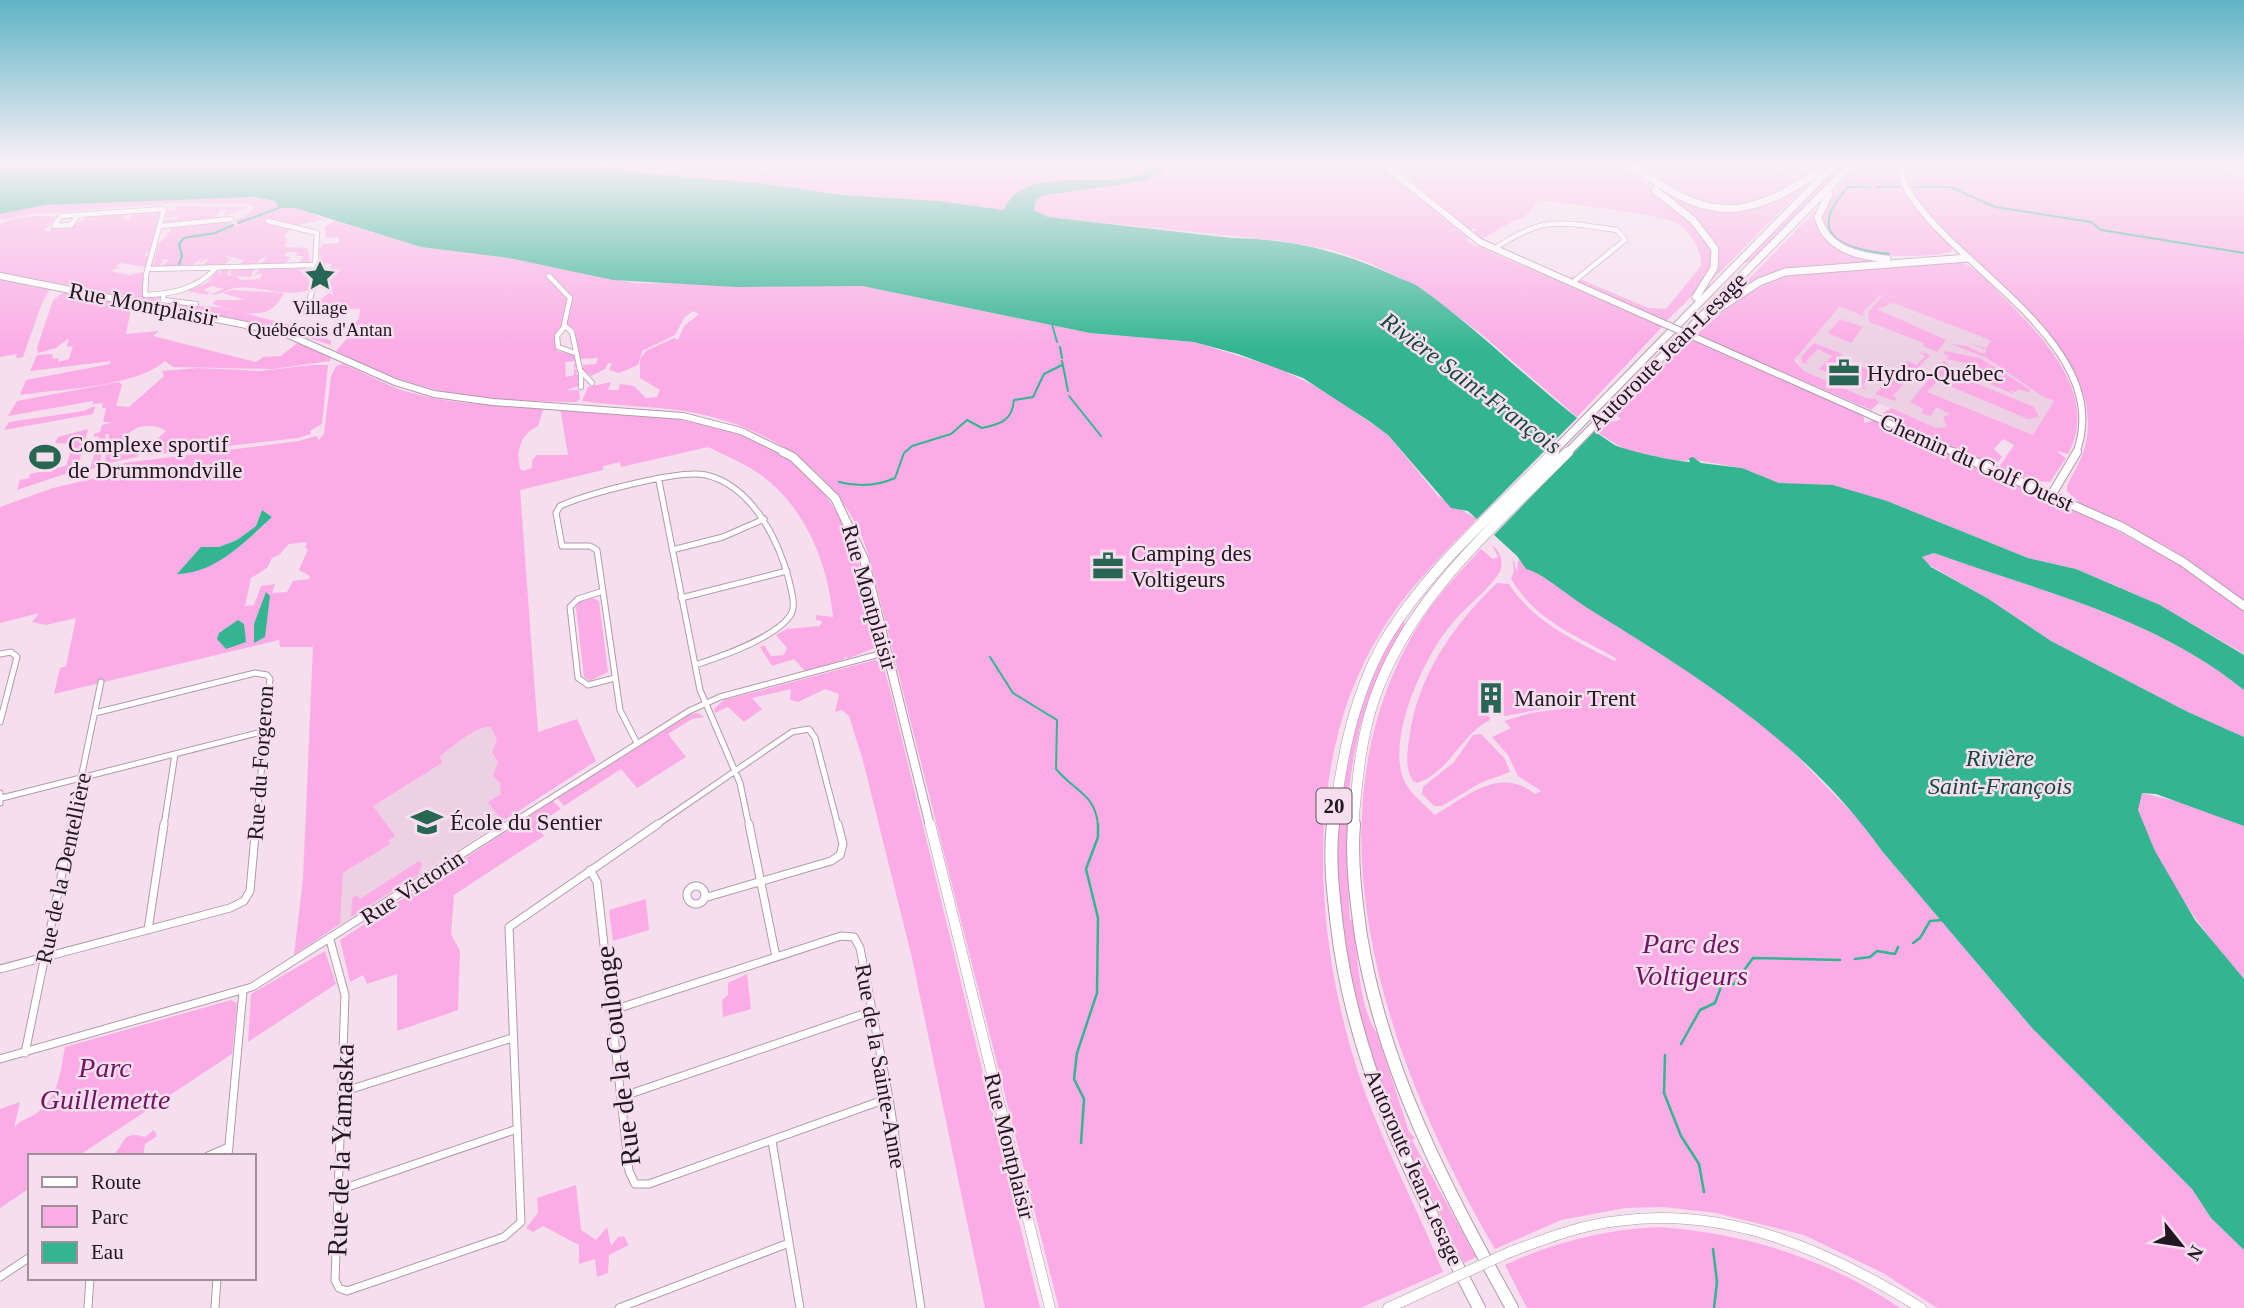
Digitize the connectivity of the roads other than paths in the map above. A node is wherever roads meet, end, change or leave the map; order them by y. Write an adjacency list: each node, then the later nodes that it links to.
1 (161, 226): 15 (street)
2 (290, 226): 13 (street)
3 (1457, 226): 11 (street, Chemin du Golf Ouest)
4 (1536, 226): 11 (street)
5 (1589, 226): 18 (street)
6 (1697, 226): 22 (highway)
7 (1772, 226): 22 (highway, Autoroute Jean-Lesage / 20)
8 (1791, 226): 23 (highway, Autoroute Jean-Lesage / 20)
9 (1821, 226): 12 (highway)
10 (1937, 226): 12 (street)
11 (1494, 249): 18 (street, Chemin du Golf Ouest)
12 (1966, 256): 23 (highway); 31 (street)
13 (315, 265): 14 (street); 21 (street)
14 (216, 268): 15 (street); 19 (street)
15 (148, 269): 19 (street)
16 (0, 276): 39 (street, Rue Montplaisir)
17 (549, 276): 24 (street)
18 (1572, 283): 31 (street, Chemin du Golf Ouest, bridge)
19 (164, 294): 20 (street)
20 (196, 304)
21 (306, 313)
22 (1679, 321): 29 (highway, Autoroute Jean-Lesage / 20)
23 (1695, 325): 29 (highway, Autoroute Jean-Lesage / 20)
24 (565, 326): 25 (street); 25 (street)
25 (575, 353): 26 (street)
26 (581, 371): 27 (street); 28 (street)
27 (592, 383)
28 (581, 387)
29 (1601, 410): 33 (highway, Autoroute Jean-Lesage / 20)
30 (659, 481): 32 (street); 34 (street); 36 (street)
31 (2052, 495): 38 (street, Chemin du Golf Ouest)
32 (764, 520): 34 (street); 35 (street)
33 (1478, 535): 86 (highway, Autoroute Jean-Lesage / 20); 87 (highway, Autoroute Jean-Lesage / 20)
34 (672, 550): 37 (street)
35 (787, 571): 37 (street); 41 (street)
36 (603, 591): 42 (street); 42 (street)
37 (681, 598): 41 (street)
38 (2244, 606)
39 (887, 652): 44 (street, Rue Victorin); 84 (street, Rue Montplaisir)
40 (0, 653): 46 (street)
41 (695, 665): 44 (street)
42 (615, 678): 48 (street)
43 (101, 682): 45 (street, Rue de la Dentellière)
44 (704, 704): 48 (street, Rue Victorin); 50 (street)
45 (95, 713): 47 (street, Rue du Forgeron); 51 (street, Rue de la Dentellière)
46 (0, 722)
47 (265, 731): 49 (street); 56 (street, Rue du Forgeron)
48 (637, 743): 57 (street, Rue Victorin)
49 (174, 754): 51 (street); 56 (street)
50 (735, 771): 53 (street); 54 (street); 54 (street)
51 (82, 778): 52 (street); 58 (street, Rue de la Dentellière)
52 (1, 798)
53 (590, 870): 62 (street, Rue de la Coulonge); 64 (street, Rue de la Yamaska)
54 (761, 883): 55 (street); 59 (street)
55 (704, 898)
56 (148, 930): 58 (street)
57 (330, 940): 61 (street, Rue Victorin); 67 (street, Rue de la Yamaska)
58 (44, 957): 60 (street); 65 (street, Rue de la Dentellière)
59 (776, 957): 62 (street); 63 (street, Rue de la Sainte-Anne)
60 (0, 969)
61 (243, 991): 65 (street, Rue Victorin); 72 (street)
62 (610, 1011): 68 (street, Rue de la Coulonge)
63 (872, 1011): 68 (street); 69 (street, Rue de la Sainte-Anne)
64 (512, 1038): 67 (street); 70 (street, Rue de la Yamaska)
65 (24, 1052): 66 (street, Rue Victorin)
66 (0, 1059)
67 (342, 1092): 73 (street, Rue de la Yamaska)
68 (621, 1097): 71 (street, Rue de la Coulonge)
69 (889, 1098): 71 (street, Rue de la Coulonge); 83 (street, Rue de la Sainte-Anne)
70 (517, 1129): 73 (street); 73 (street, Rue de la Yamaska)
71 (772, 1140): 74 (street)
72 (229, 1151)
73 (339, 1190)
74 (789, 1243): 81 (street); 82 (street)
75 (28, 1258): 76 (street)
76 (0, 1277)
77 (90, 1280): 79 (street)
78 (218, 1280): 80 (street)
79 (88, 1308)
80 (215, 1308)
81 (619, 1308)
82 (800, 1308)
83 (921, 1308)
84 (1050, 1308)
85 (1388, 1308): 88 (street, bridge)
86 (1477, 1308)
87 (1512, 1308)
88 (1921, 1308)

